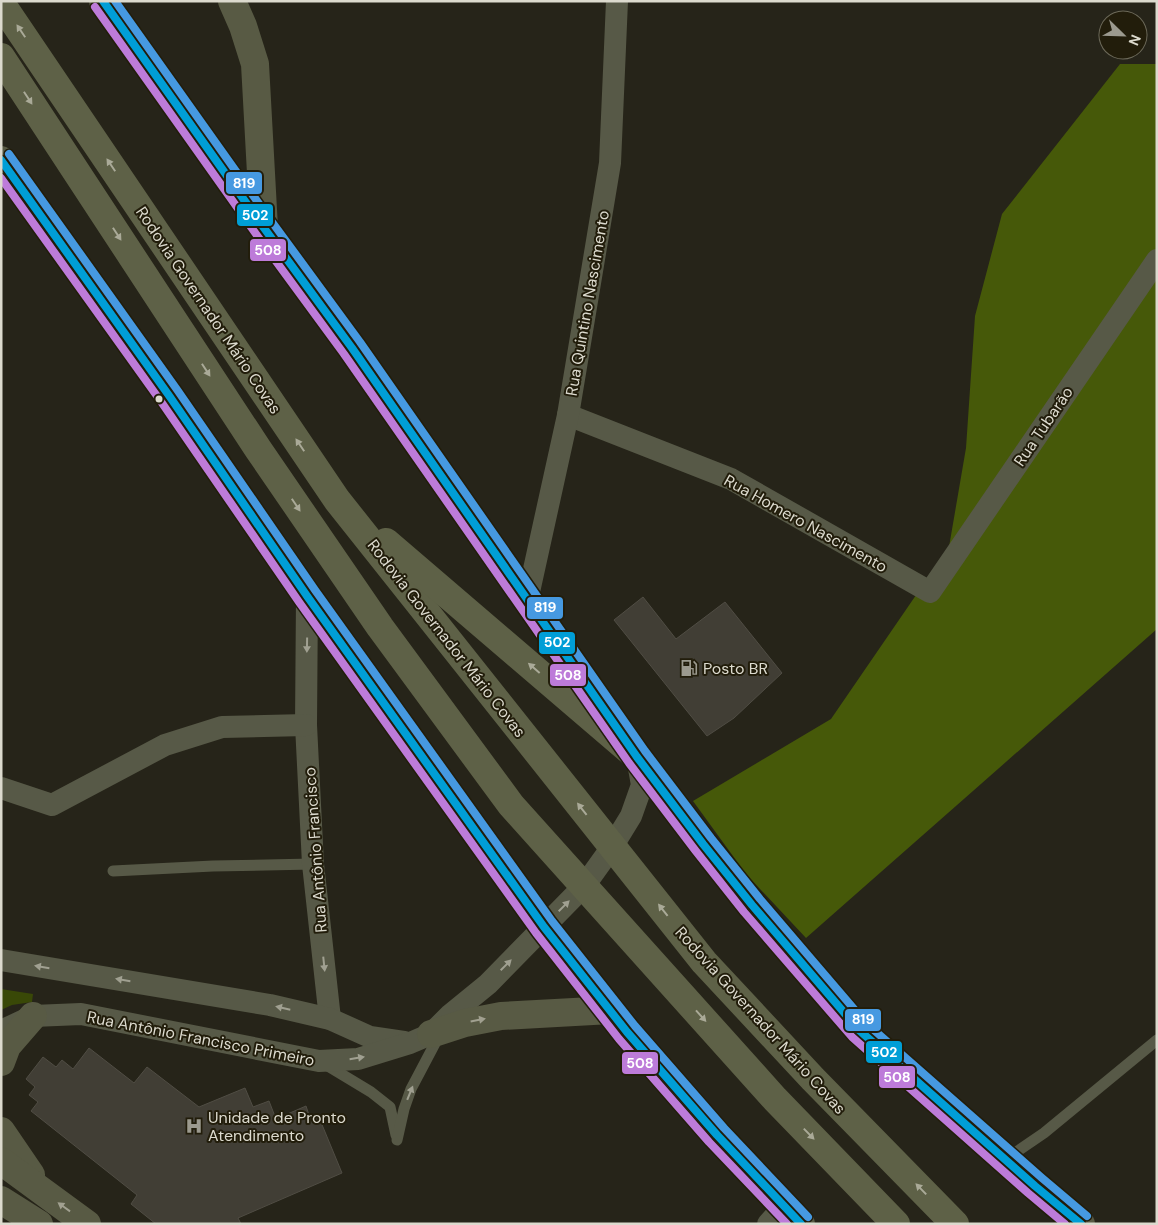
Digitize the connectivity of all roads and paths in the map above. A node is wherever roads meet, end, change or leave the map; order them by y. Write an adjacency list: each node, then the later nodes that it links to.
1 (103, 1): 7 (street)
2 (232, 1): 7 (street)
3 (617, 1): 9 (street, Rua Quintino Nascimento)
4 (1, 3): 10 (main road, Rodovia Governador Mário Covas, one-way to 4)
5 (1, 57): 20 (main road, Rodovia Governador Mário Covas, one-way to 20)
6 (1, 160): 12 (street)
7 (264, 228): 13 (street)
8 (1157, 260): 11 (street, Rua Tubarão)
9 (568, 415): 11 (street, Rua Homero Nascimento); 13 (street, Rua Quintino Nascimento)
10 (337, 500): 15 (main road, one-way to 10); 17 (main road, Rodovia Governador Mário Covas, one-way to 10)
11 (930, 592)
12 (307, 596): 14 (street, Rua Antônio Francisco, one-way to 14); 21 (street)
13 (527, 601): 15 (street)
14 (306, 725): 16 (street); 18 (street, Rua Antônio Francisco)
15 (637, 757): 17 (street, Rua Antônio Francisco Primeiro); 32 (street)
16 (1, 788)
17 (612, 847): 20 (street, Rua Antônio Francisco Primeiro); 40 (main road, Rodovia Governador Mário Covas, one-way to 17)
18 (313, 864): 19 (lane); 25 (street, Rua Antônio Francisco, one-way to 25)
19 (113, 871)
20 (584, 886): 21 (street, Rua Antônio Francisco Primeiro, one-way to 20); 39 (main road, Rodovia Governador Mário Covas, one-way to 39)
21 (544, 927): 23 (street); 27 (street, Rua Antônio Francisco Primeiro, one-way to 21)
22 (1, 960): 25 (street, one-way to 22)
23 (611, 1010): 27 (street, one-way to 23); 36 (street)
24 (33, 1016): 26 (street, Rua Antônio Francisco Primeiro); 29 (street, Rua Antônio Francisco Primeiro); 30 (street)
25 (330, 1019): 27 (street)
26 (1, 1031)
27 (428, 1036): 29 (street, Rua Antônio Francisco Primeiro, one-way to 27); 29 (lane, one-way to 27)
28 (1157, 1040): 32 (lane)
29 (319, 1061)
30 (1, 1062)
31 (1, 1131): 34 (street)
32 (1006, 1159): 41 (street)
33 (1, 1161): 34 (street)
34 (41, 1190): 38 (street, one-way to 34)
35 (1, 1200): 37 (street)
36 (784, 1218)
37 (39, 1224)
38 (87, 1224)
39 (896, 1224)
40 (955, 1224)
41 (1081, 1224)

